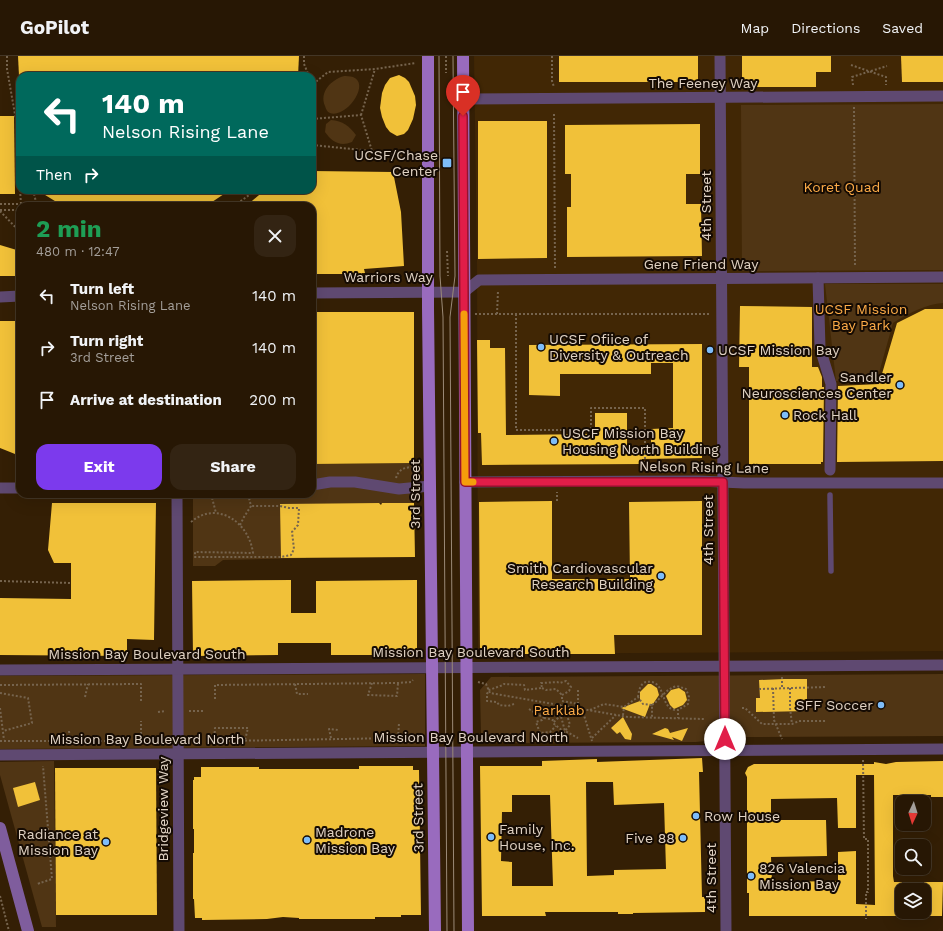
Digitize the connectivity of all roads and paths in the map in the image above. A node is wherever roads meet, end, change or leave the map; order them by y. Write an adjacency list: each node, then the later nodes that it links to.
1 (7, 56): 24 (path)
2 (304, 56): 12 (path)
3 (446, 56): 13 (path)
4 (463, 56): 21 (main road)
5 (552, 56): 17 (path)
6 (720, 56): 20 (street, 4th Street)
7 (423, 59): 10 (path); 44 (main road, 3rd Street)
8 (851, 65): 11 (path)
9 (888, 66): 11 (path)
10 (375, 69): 16 (path); 23 (path)
11 (870, 71): 14 (path); 15 (path)
12 (307, 72)
13 (446, 73)
14 (852, 77)
15 (886, 77)
16 (316, 81)
17 (554, 88)
18 (943, 96): 19 (street, The Feeney Way)
19 (854, 97): 20 (street, The Feeney Way); 41 (path)
20 (721, 98): 21 (street, The Feeney Way); 39 (street, 4th Street)
21 (463, 100): 45 (main road)
22 (554, 114): 42 (path)
23 (360, 115): 25 (path); 27 (path)
24 (16, 118)
25 (316, 119)
26 (316, 145): 27 (path)
27 (372, 151): 28 (path)
28 (418, 158)
29 (250, 194): 30 (path)
30 (240, 202)
31 (0, 204): 32 (path)
32 (16, 204)
33 (0, 210): 34 (path); 35 (path)
34 (16, 210)
35 (16, 228)
36 (447, 251): 37 (path)
37 (448, 276)
38 (943, 277): 41 (street, Gene Friend Way)
39 (722, 278): 40 (street, Gene Friend Way); 42 (street, Gene Friend Way); 52 (street, 4th Street)
40 (818, 278): 41 (street, Gene Friend Way); 54 (street)
41 (855, 278)
42 (555, 279): 43 (street, Gene Friend Way)
43 (498, 280): 45 (street, Gene Friend Way); 50 (path)
44 (429, 292): 45 (street, Warriors Way); 46 (street, Warriors Way); 60 (main road, 3rd Street)
45 (464, 292): 55 (main road)
46 (316, 293)
47 (16, 296): 48 (street)
48 (0, 297)
49 (474, 314): 50 (path)
50 (497, 314): 51 (path)
51 (516, 314): 52 (path); 56 (path)
52 (722, 314): 57 (street, 4th Street)
53 (419, 467): 63 (path)
54 (830, 470)
55 (465, 482): 56 (street, Nelson Rising Lane); 77 (main road)
56 (646, 482): 57 (street, Nelson Rising Lane)
57 (723, 482): 58 (street, Nelson Rising Lane); 76 (street, 4th Street)
58 (943, 483)
59 (316, 484): 63 (street)
60 (430, 486): 63 (street); 78 (main road, 3rd Street)
61 (0, 488): 62 (street)
62 (16, 488)
63 (393, 488)
64 (830, 495): 72 (lane)
65 (177, 498): 79 (street, Bridgeview Way)
66 (212, 498): 69 (path)
67 (249, 498): 68 (path)
68 (251, 506): 71 (path); 71 (path)
69 (216, 513): 70 (path); 71 (path)
70 (191, 522)
71 (240, 525)
72 (831, 571)
73 (0, 581): 74 (path)
74 (71, 583)
75 (943, 665): 76 (street, Mission Bay Boulevard South)
76 (724, 666): 77 (street, Mission Bay Boulevard South); 152 (street, 4th Street)
77 (466, 667): 78 (street, Mission Bay Boulevard South); 154 (main road)
78 (431, 668): 79 (street, Mission Bay Boulevard South); 153 (main road, 3rd Street)
79 (178, 669): 80 (street, Mission Bay Boulevard South); 155 (street, Bridgeview Way)
80 (0, 670)
81 (782, 674): 90 (path)
82 (475, 681): 94 (path)
83 (372, 683): 83 (path); 85 (path)
84 (88, 684): 86 (path); 99 (path); 102 (path)
85 (295, 684): 96 (path); 101 (path)
86 (0, 685)
87 (826, 687): 91 (path)
88 (542, 688): 94 (path); 97 (path); 97 (path)
89 (773, 688): 90 (path); 93 (path); 129 (path)
90 (782, 688): 91 (path)
91 (790, 688): 130 (path)
92 (578, 689): 104 (path)
93 (759, 689)
94 (489, 690): 103 (path); 105 (path)
95 (0, 693): 133 (path)
96 (308, 694)
97 (562, 695): 104 (path)
98 (662, 696): 100 (path); 106 (path); 115 (path); 115 (path)
99 (85, 697)
100 (638, 697): 106 (path); 108 (path)
101 (215, 699)
102 (141, 703)
103 (514, 704)
104 (578, 704): 110 (path)
105 (561, 705): 107 (path); 118 (path)
106 (652, 705): 121 (path)
107 (569, 706): 110 (path); 135 (path)
108 (624, 707): 114 (path); 120 (path)
109 (0, 708): 133 (path)
110 (578, 708): 113 (path)
111 (742, 708): 129 (path)
112 (529, 709): 122 (path)
113 (582, 709): 114 (path); 138 (path)
114 (590, 710): 119 (path)
115 (678, 710): 123 (path)
116 (195, 711): 117 (path)
117 (203, 712)
118 (561, 715): 127 (path); 135 (path)
119 (616, 715): 120 (path); 138 (path)
120 (622, 716): 121 (path)
121 (652, 717): 123 (path)
122 (544, 718): 127 (path); 131 (path)
123 (678, 718): 124 (path)
124 (704, 719)
125 (141, 721): 148 (path)
126 (826, 721): 130 (path)
127 (555, 722): 131 (path)
128 (399, 723): 136 (path)
129 (776, 724): 130 (path); 143 (path)
130 (792, 724)
131 (556, 726): 135 (path)
132 (339, 730): 139 (path)
133 (3, 731): 141 (path)
134 (69, 731): 144 (path)
135 (565, 731): 137 (path)
136 (398, 738): 139 (path); 149 (path)
137 (578, 738)
138 (592, 738): 150 (path)
139 (331, 739): 142 (path)
140 (0, 740): 141 (path)
141 (4, 740): 144 (path)
142 (245, 740): 145 (path); 146 (path)
143 (782, 740)
144 (70, 741): 147 (path)
145 (214, 741)
146 (222, 741)
147 (128, 742)
148 (134, 742)
149 (422, 742)
150 (592, 744)
151 (943, 749): 152 (street, Mission Bay Boulevard North)
152 (725, 751): 154 (street, Mission Bay Boulevard North); 168 (street, 4th Street)
153 (432, 752): 154 (street, Mission Bay Boulevard North); 155 (street, Mission Bay Boulevard North); 166 (main road, 3rd Street)
154 (467, 752): 167 (main road)
155 (178, 754): 156 (street, Mission Bay Boulevard North); 165 (street, Bridgeview Way)
156 (0, 755)
157 (864, 760): 162 (path)
158 (43, 766): 160 (path)
159 (0, 828): 164 (street)
160 (40, 883)
161 (0, 896): 163 (path)
162 (866, 918)
163 (9, 931)
164 (28, 931)
165 (179, 931)
166 (435, 931)
167 (468, 931)
168 (726, 931)

